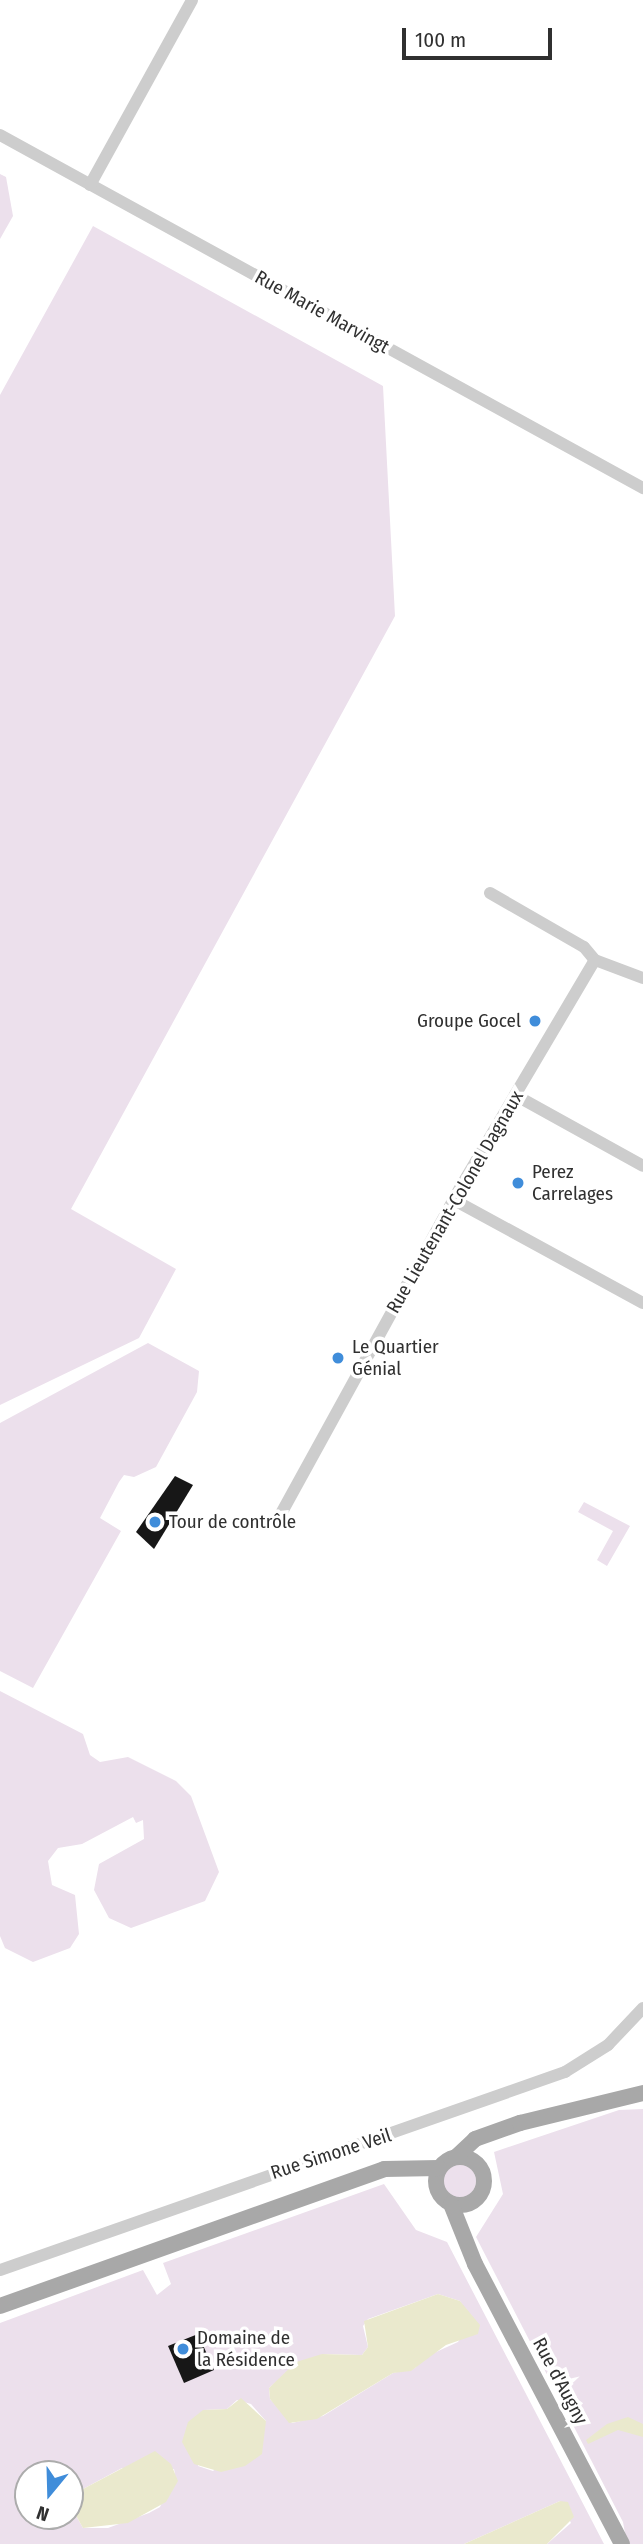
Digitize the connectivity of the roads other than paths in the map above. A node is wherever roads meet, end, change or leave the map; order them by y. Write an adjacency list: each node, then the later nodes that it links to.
1 (192, 0): 3 (street)
2 (0, 135): 3 (street, Rue Marie Marvingt)
3 (90, 185): 4 (street, Rue Marie Marvingt)
4 (643, 488)
5 (490, 893): 6 (street)
6 (595, 960): 7 (street); 8 (street, Rue Lieutenant-Colonel Dagnaux)
7 (643, 978)
8 (515, 1096): 9 (street); 10 (street, Rue Lieutenant-Colonel Dagnaux)
9 (643, 1166)
10 (454, 1199): 11 (street); 12 (street, Rue Lieutenant-Colonel Dagnaux)
11 (643, 1303)
12 (277, 1521)
13 (643, 2008): 24 (street, Rue Simone Veil)
14 (643, 2093): 15 (main road)
15 (501, 2130): 16 (main road); 18 (main road)
16 (457, 2157): 18 (main road); 19 (main road)
17 (402, 2166): 19 (main road); 20 (main road); 25 (main road)
18 (479, 2166): 22 (main road)
19 (439, 2168): 20 (main road)
20 (436, 2185): 21 (main road)
21 (451, 2204): 22 (main road); 23 (main road, Rue d'Augny)
22 (469, 2204): 23 (main road)
23 (464, 2235): 26 (main road, Rue d'Augny)
24 (0, 2270)
25 (0, 2306)
26 (622, 2544)

